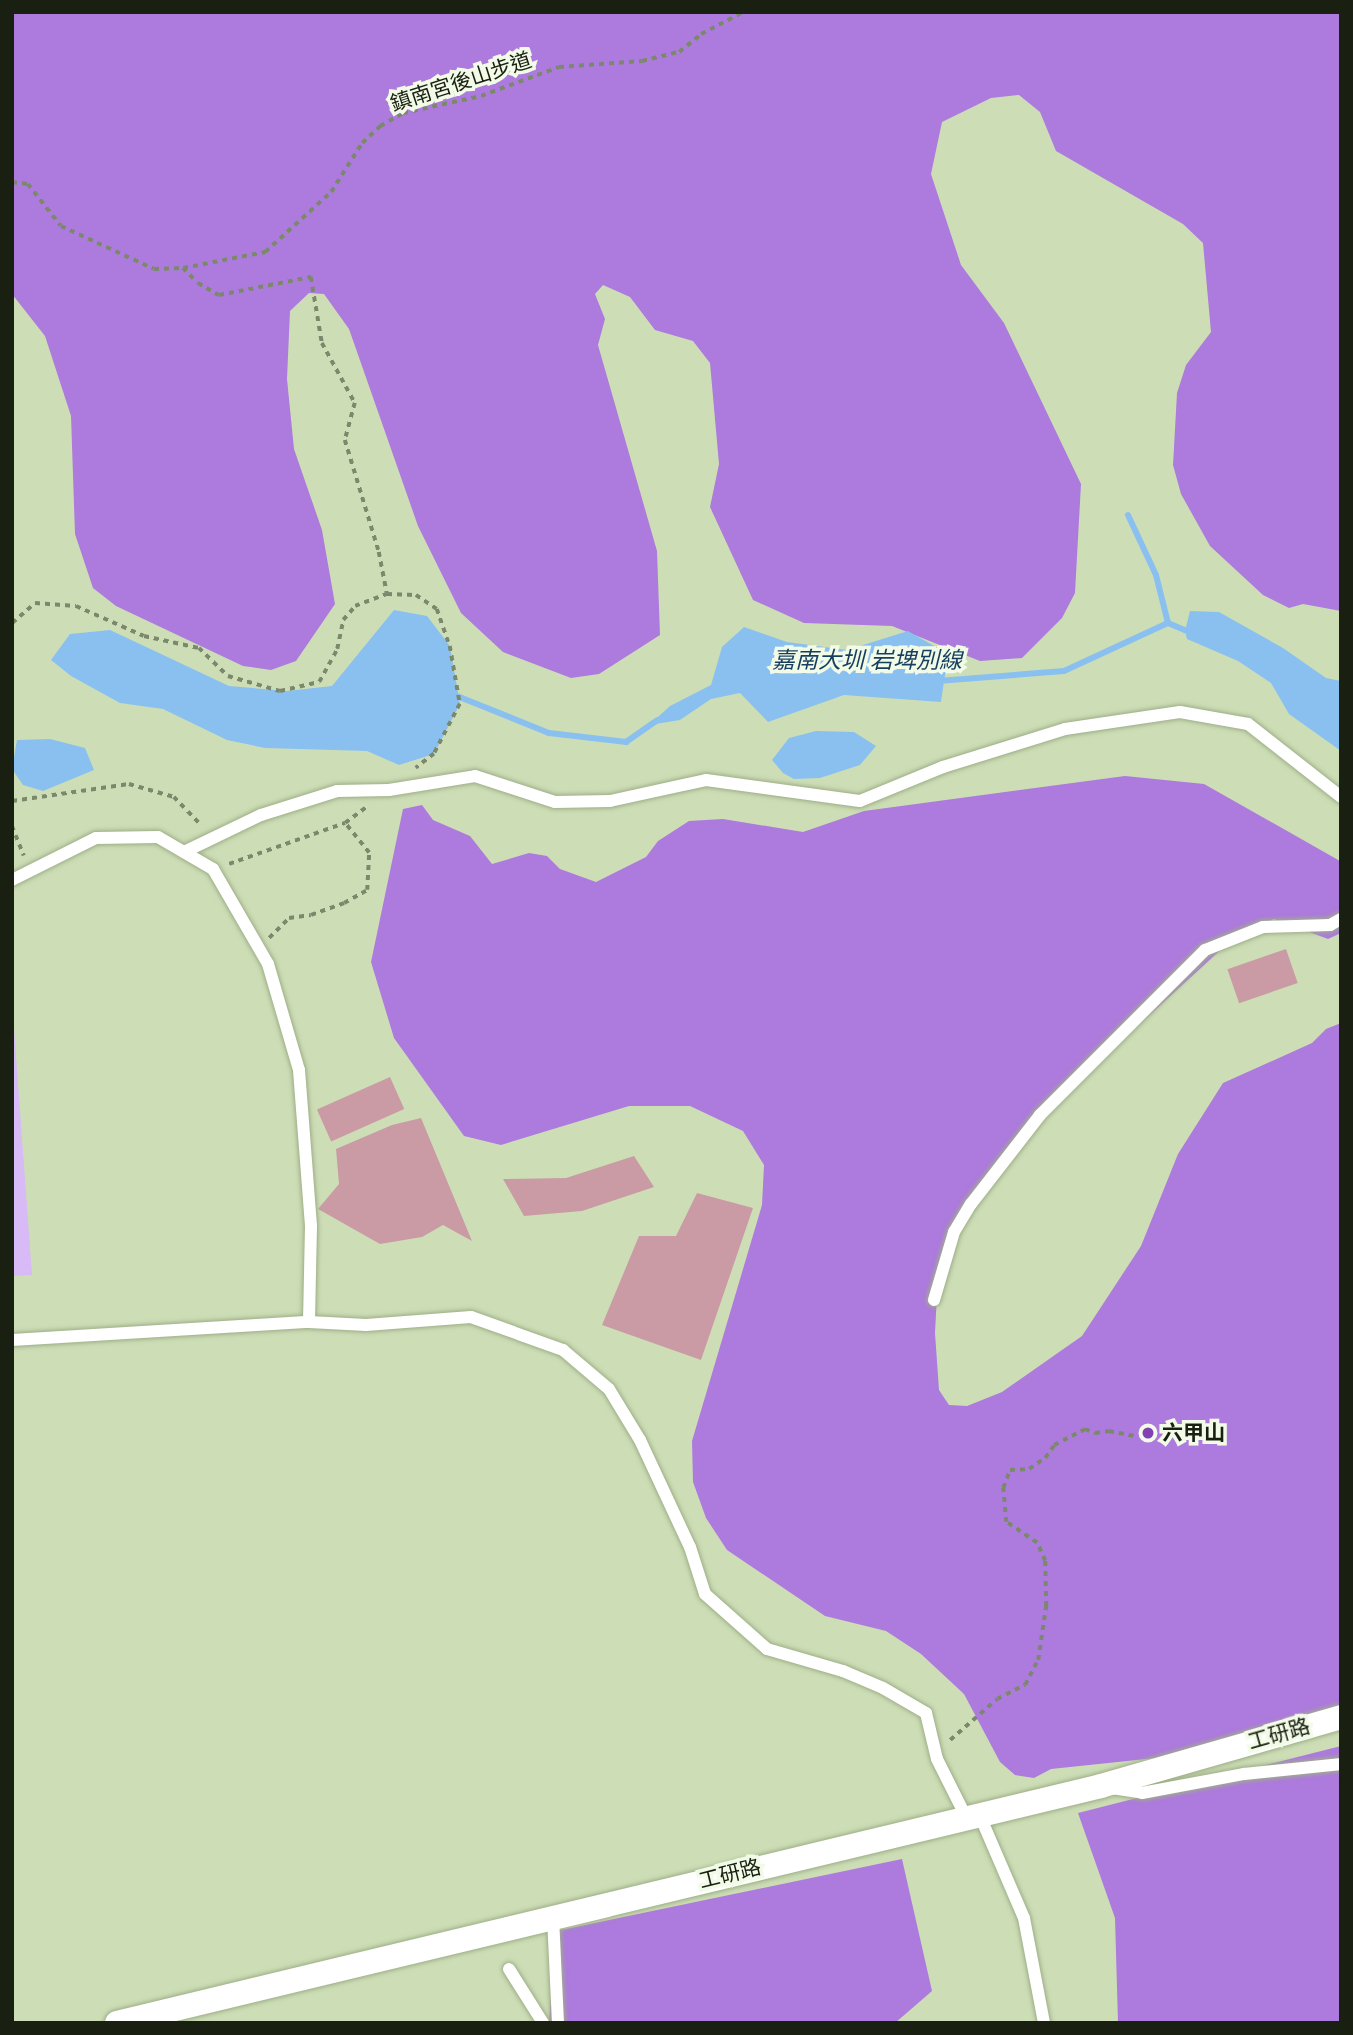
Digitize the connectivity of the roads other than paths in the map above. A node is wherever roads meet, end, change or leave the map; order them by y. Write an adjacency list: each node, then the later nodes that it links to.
1 (1341, 797): 2 (lane)
2 (184, 852): 3 (lane); 6 (lane)
3 (12, 880)
4 (1341, 919): 5 (lane)
5 (933, 1300)
6 (309, 1322): 7 (lane); 11 (lane)
7 (12, 1340)
8 (1341, 1717): 10 (street, 工研路)
9 (1341, 1764): 10 (lane)
10 (1101, 1786): 11 (street, 工研路)
11 (973, 1818): 12 (street, 工研路); 18 (lane)
12 (553, 1917): 14 (street, 工研路); 17 (lane)
13 (509, 1969): 16 (lane)
14 (161, 2017): 15 (street, 工研路)
15 (117, 2023)
16 (543, 2023)
17 (558, 2023)
18 (1044, 2023)

